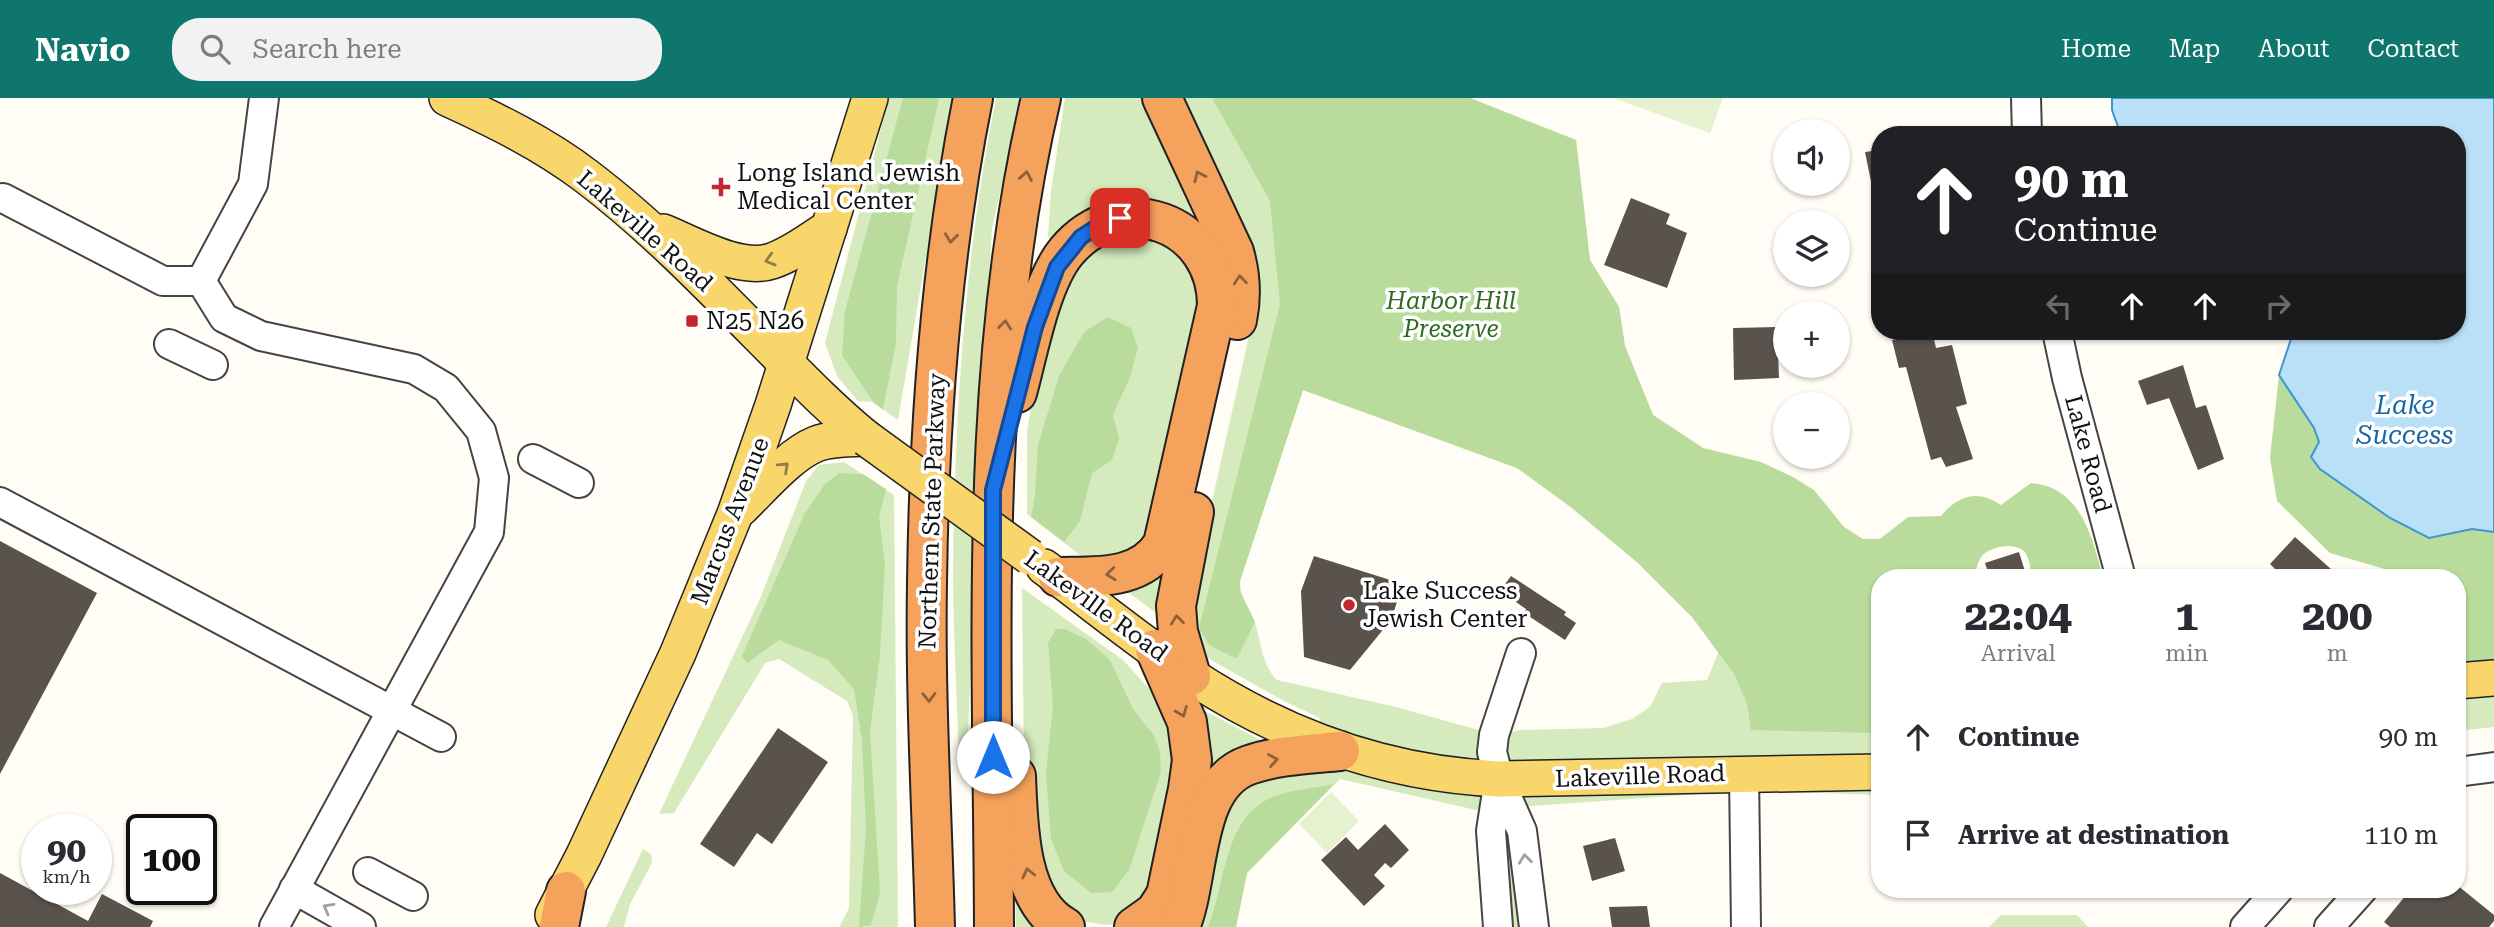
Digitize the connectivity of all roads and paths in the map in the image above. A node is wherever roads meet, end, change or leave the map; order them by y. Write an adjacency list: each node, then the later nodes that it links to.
1 (264, 98): 12 (street)
2 (447, 98): 10 (main road, Lakeville Road)
3 (870, 98): 11 (main road, Marcus Avenue)
4 (974, 98): 34 (highway, Northern State Parkway, one-way to 34)
5 (1041, 98): 20 (highway, one-way to 5)
6 (1162, 98): 28 (highway, one-way to 6)
7 (2026, 98): 8 (street)
8 (2027, 126)
9 (3, 198): 12 (street)
10 (643, 224): 11 (main road, one-way to 10); 15 (main road, Lakeville Road)
11 (830, 228): 15 (main road, Marcus Avenue)
12 (201, 281): 31 (street)
13 (2059, 340): 25 (street, Lake Road)
14 (169, 344): 16 (street)
15 (786, 364): 17 (main road, Lakeville Road); 22 (main road, Marcus Avenue)
16 (213, 365)
17 (866, 438): 22 (main road, one-way to 17); 24 (main road, Lakeville Road, bridge)
18 (533, 459): 19 (street)
19 (579, 483)
20 (993, 490): 23 (highway); 24 (highway, one-way to 24)
21 (0, 502): 31 (street)
22 (735, 514): 43 (main road, Marcus Avenue)
23 (992, 565): 49 (highway); 50 (highway, one-way to 23)
24 (1044, 567): 26 (main road, Lakeville Road)
25 (2119, 569)
26 (1155, 649): 28 (main road, Lakeville Road); 51 (highway, one-way to 51)
27 (1521, 653): 37 (street)
28 (1192, 676): 33 (main road, Lakeville Road)
29 (2494, 678): 30 (main road)
30 (2466, 680)
31 (392, 710): 32 (street); 39 (street)
32 (441, 737)
33 (1340, 751): 37 (main road, Lakeville Road); 52 (highway, one-way to 33)
34 (930, 767): 47 (highway); 48 (highway, Northern State Parkway)
35 (1871, 772): 36 (main road, Lakeville Road)
36 (1744, 773): 37 (main road, Lakeville Road); 55 (street)
37 (1499, 779): 53 (street); 54 (street, one-way to 37)
38 (368, 872): 40 (street)
39 (294, 889): 44 (street); 45 (street, one-way to 39)
40 (413, 896)
41 (2271, 898): 56 (street)
42 (2355, 898): 57 (street)
43 (562, 909): 46 (main road, Marcus Avenue)
44 (276, 926)
45 (361, 927)
46 (547, 927)
47 (914, 927)
48 (935, 927)
49 (994, 927)
50 (1065, 927)
51 (1134, 927)
52 (1180, 927)
53 (1498, 927)
54 (1534, 927)
55 (1746, 927)
56 (2245, 927)
57 (2329, 927)

